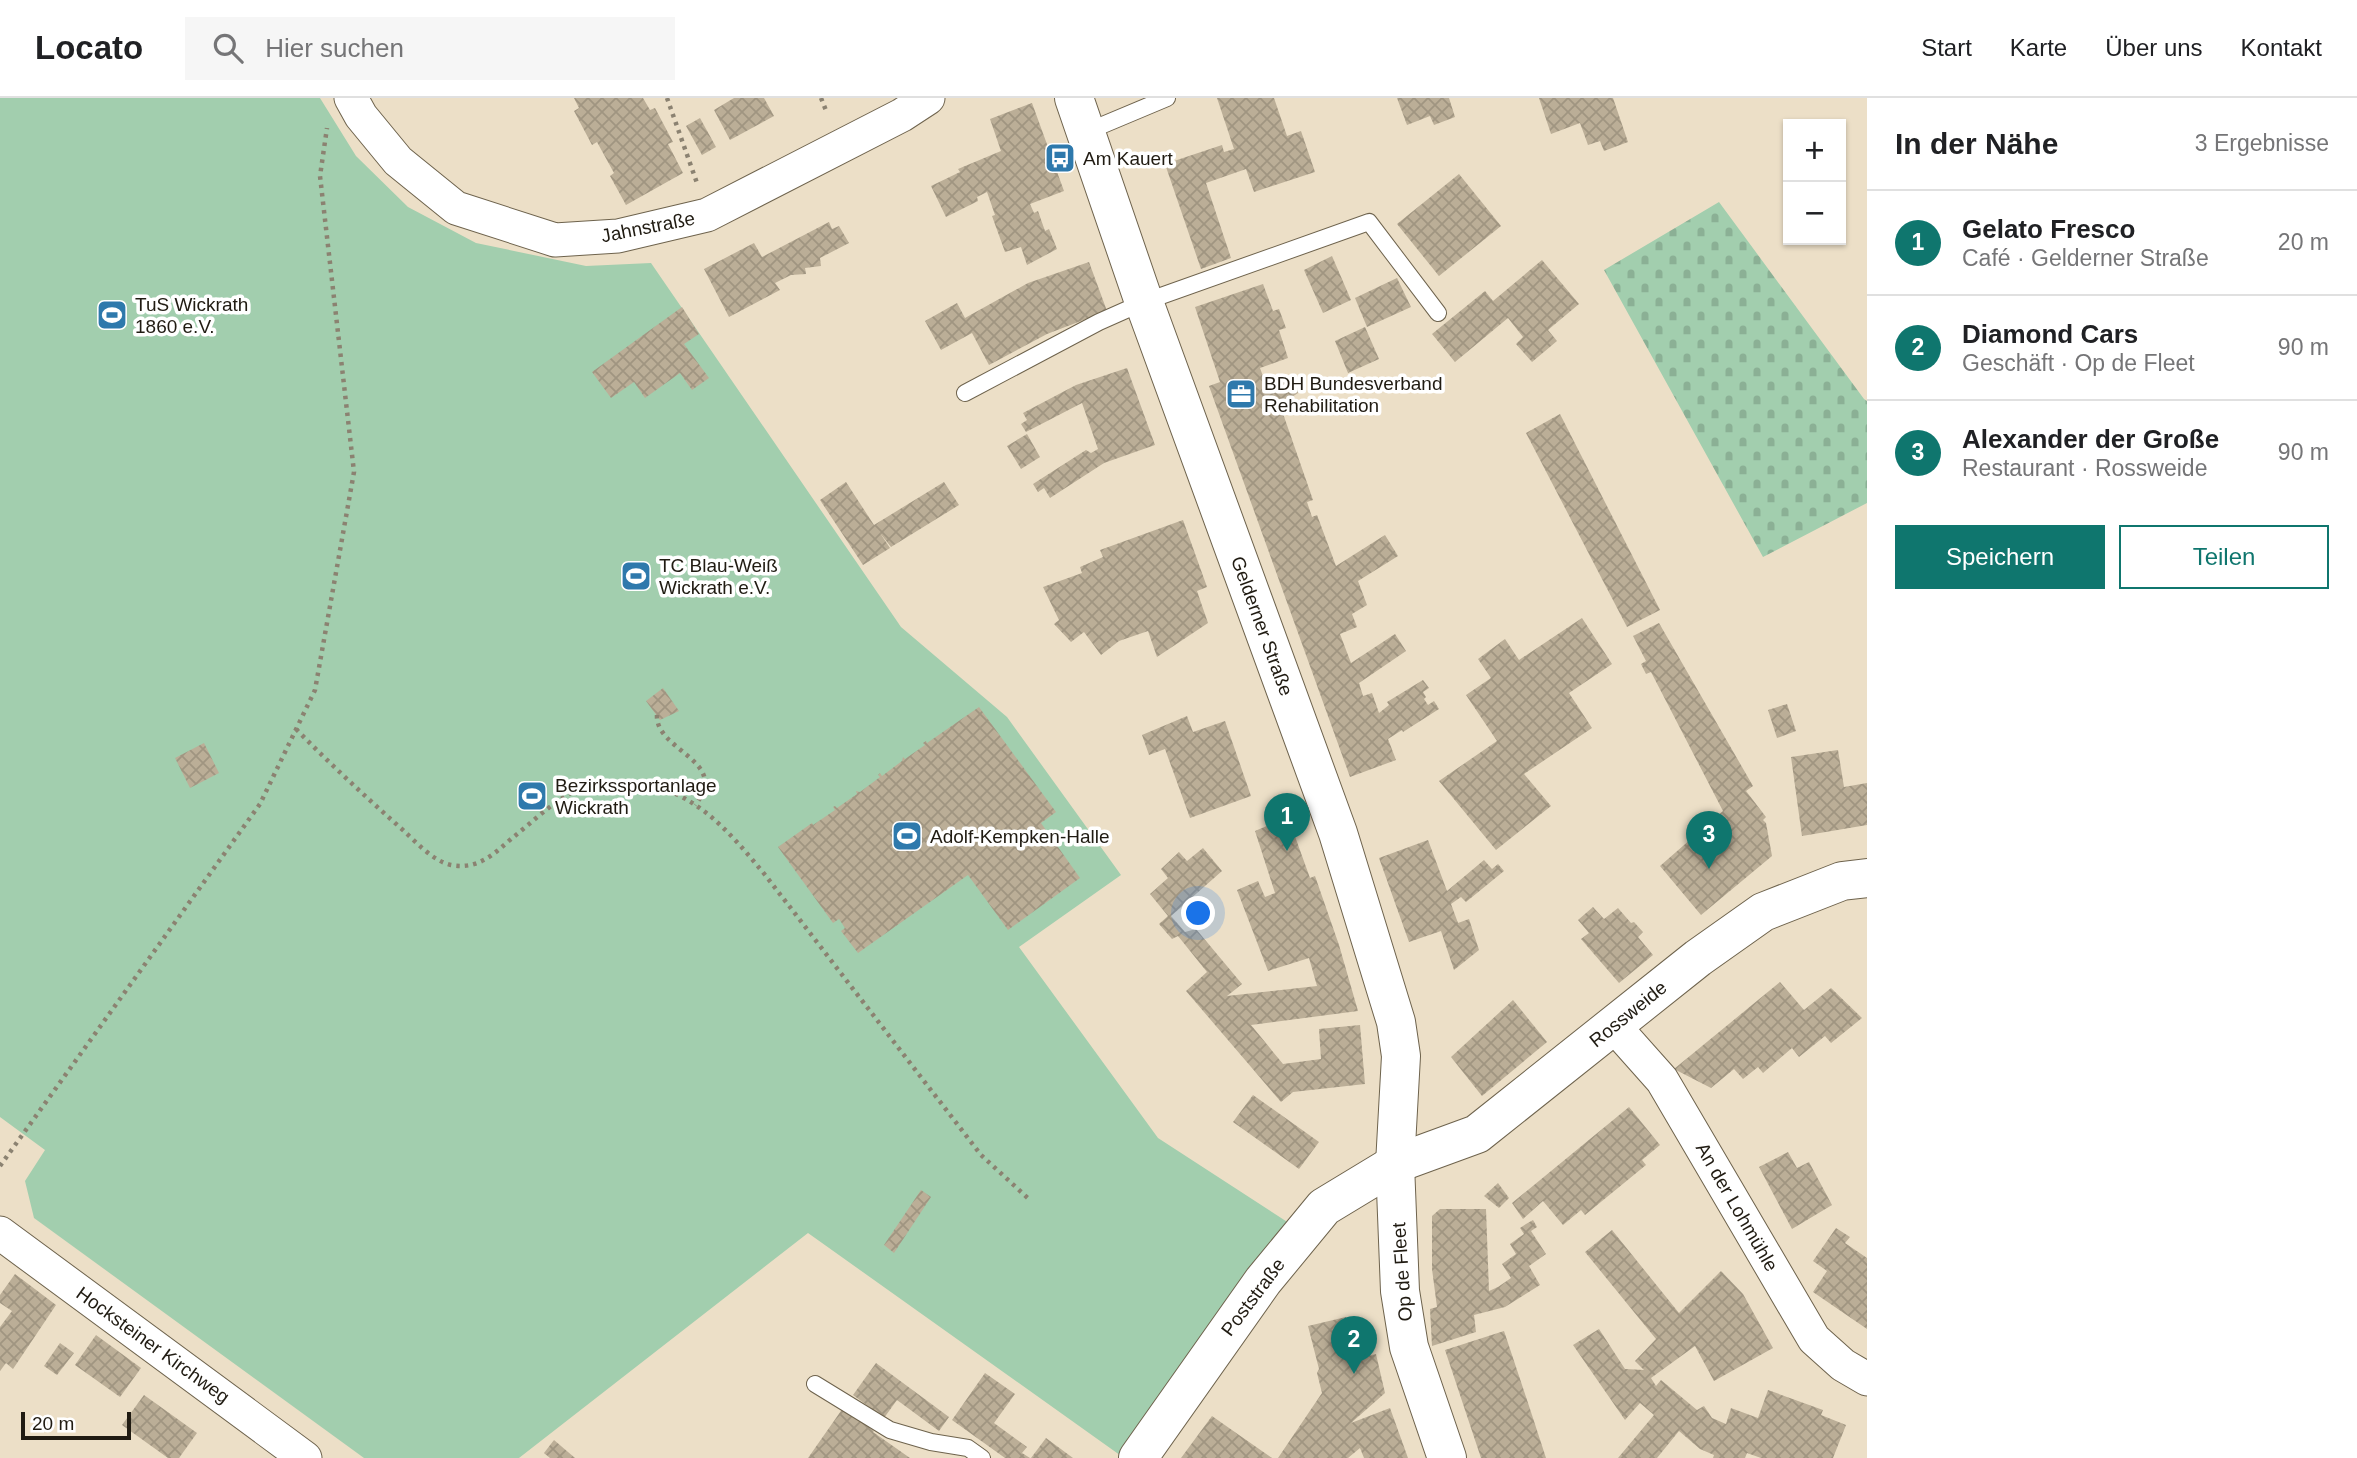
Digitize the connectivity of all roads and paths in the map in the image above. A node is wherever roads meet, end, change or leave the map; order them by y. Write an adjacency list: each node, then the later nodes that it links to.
1 (351, 98): 7 (street, Jahnstraße)
2 (667, 98): 7 (path)
3 (928, 98): 7 (street, Jahnstraße)
4 (1167, 98): 5 (lane)
5 (1080, 115): 8 (main road, Gelderner Straße)
6 (328, 124): 12 (path)
7 (707, 215)
8 (1144, 302): 9 (lane); 10 (lane); 16 (main road, Gelderner Straße)
9 (1438, 313)
10 (965, 393)
11 (657, 715): 13 (path)
12 (296, 729): 13 (path); 17 (path)
13 (695, 805): 18 (path)
14 (1867, 878): 15 (main road, Rossweide)
15 (1614, 1026): 16 (main road, Rossweide); 20 (street, An der Lohmühle)
16 (1395, 1164): 24 (main road, Poststraße); 25 (main road, Op de Fleet)
17 (0, 1166)
18 (1031, 1201)
19 (0, 1233): 22 (street, Hocksteiner Kirchweg)
20 (1867, 1379)
21 (815, 1384): 23 (lane)
22 (305, 1458)
23 (982, 1458)
24 (1138, 1458)
25 (1447, 1458)

